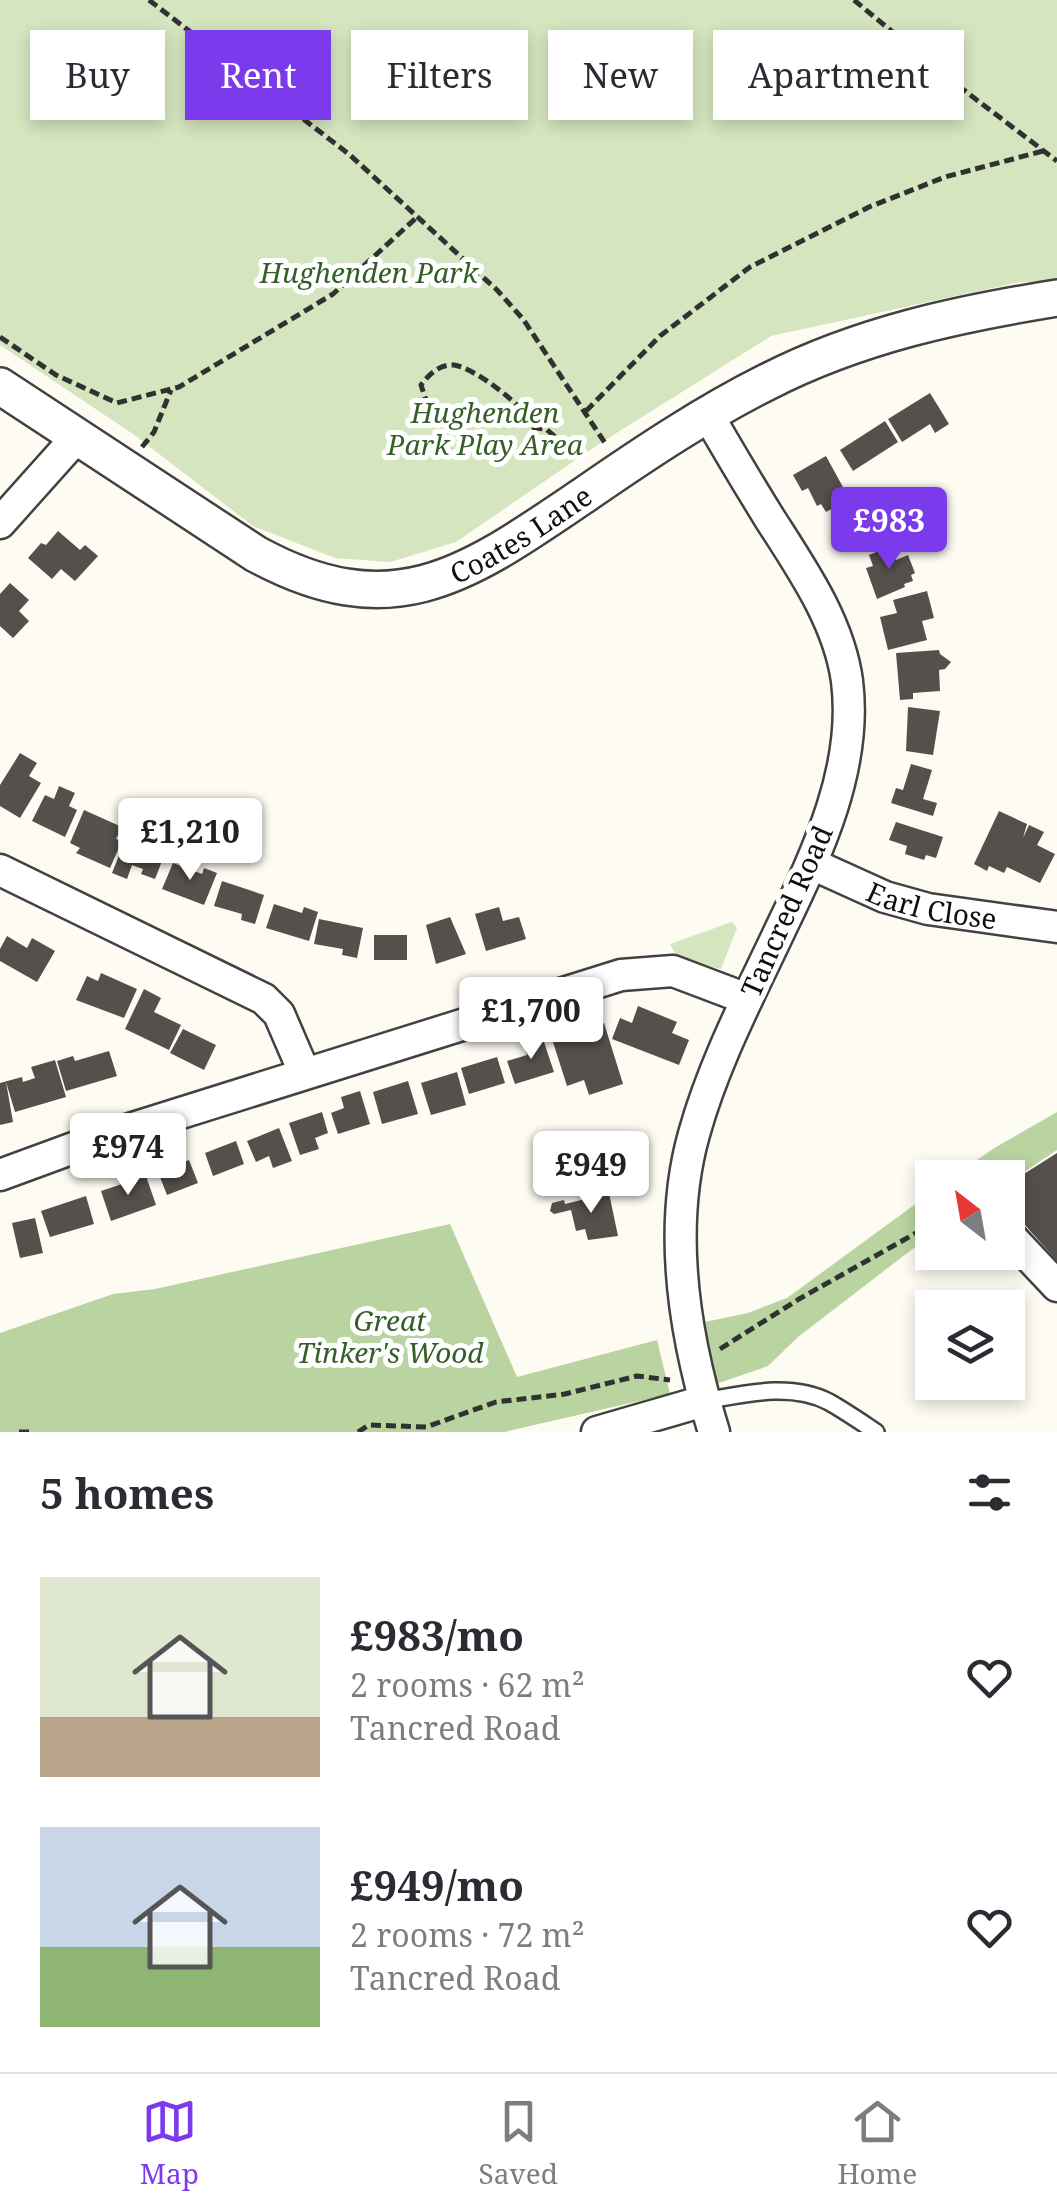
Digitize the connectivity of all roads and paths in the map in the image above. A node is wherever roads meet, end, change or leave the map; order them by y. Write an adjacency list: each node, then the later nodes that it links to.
1 (149, 0): 5 (path)
2 (854, 0): 3 (path)
3 (1043, 151): 4 (path); 11 (path)
4 (1057, 161)
5 (416, 218): 9 (path); 11 (path)
6 (1057, 298): 12 (street, Coates Lane)
7 (0, 337): 9 (path)
8 (0, 386): 13 (street, Coates Lane)
9 (172, 388): 15 (path)
10 (428, 406): 14 (path)
11 (586, 412): 16 (path)
12 (708, 415): 16 (street, Coates Lane); 18 (street, Tancred Road)
13 (76, 438): 15 (street, Coates Lane); 17 (street)
14 (559, 440)
15 (125, 469): 16 (street, Coates Lane)
16 (622, 470)
17 (0, 523)
18 (812, 864): 20 (street, Earl Close); 21 (street, Tancred Road)
19 (0, 870): 22 (street)
20 (1057, 927)
21 (748, 1000): 22 (street); 28 (street, Tancred Road)
22 (304, 1072): 23 (street)
23 (0, 1175)
24 (915, 1234): 27 (path)
25 (1025, 1252): 26 (street)
26 (1057, 1286)
27 (724, 1347)
28 (701, 1386): 31 (path); 32 (street); 33 (street, Tancred Road); 34 (lane)
29 (18, 1432): 30 (path)
30 (30, 1432)
31 (358, 1432)
32 (597, 1432)
33 (714, 1432)
34 (876, 1432)

